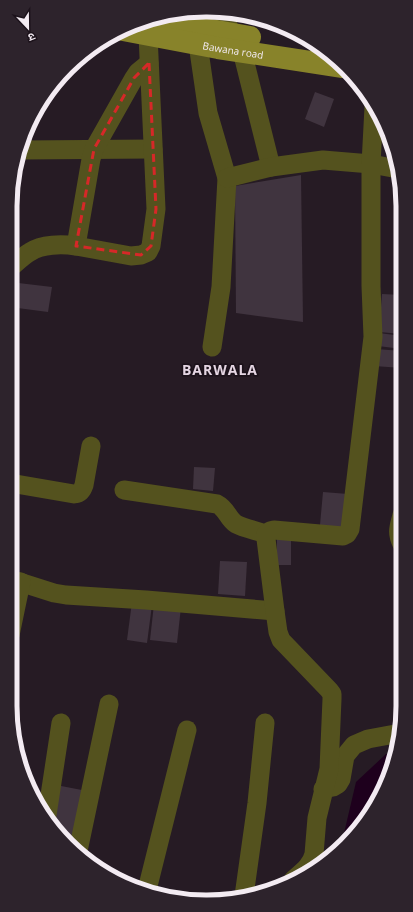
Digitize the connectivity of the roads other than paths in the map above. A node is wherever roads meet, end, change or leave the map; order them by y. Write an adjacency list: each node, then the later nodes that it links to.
1 (226, 18): 4 (street)
2 (152, 28): 3 (main road, Bawana road); 4 (main road, Bawana road); 5 (main road, Bawana road); 7 (street)
3 (141, 29)
4 (236, 43): 5 (main road, Bawana road); 6 (main road, Bawana road); 8 (main road, Bawana road); 14 (street)
5 (198, 44): 16 (street)
6 (312, 49)
7 (149, 63): 10 (street); 11 (street)
8 (331, 64)
9 (373, 117): 13 (street)
10 (94, 149): 11 (street); 12 (street); 17 (street)
11 (153, 149): 17 (street)
12 (26, 150)
13 (371, 164): 14 (street); 15 (street); 23 (street)
14 (271, 167): 16 (street)
15 (392, 168)
16 (227, 178): 19 (street)
17 (76, 246): 18 (street)
18 (17, 262)
19 (212, 347)
20 (91, 446): 21 (street)
21 (17, 484)
22 (124, 490): 23 (street)
23 (266, 534): 25 (street)
24 (17, 582): 25 (street)
25 (275, 612): 31 (street)
26 (109, 704): 33 (street)
27 (61, 723): 32 (street)
28 (265, 724): 36 (street)
29 (187, 730): 35 (street)
30 (393, 734): 31 (street)
31 (323, 789): 34 (street)
32 (48, 809)
33 (79, 845)
34 (311, 864)
35 (149, 886)
36 (245, 891)

